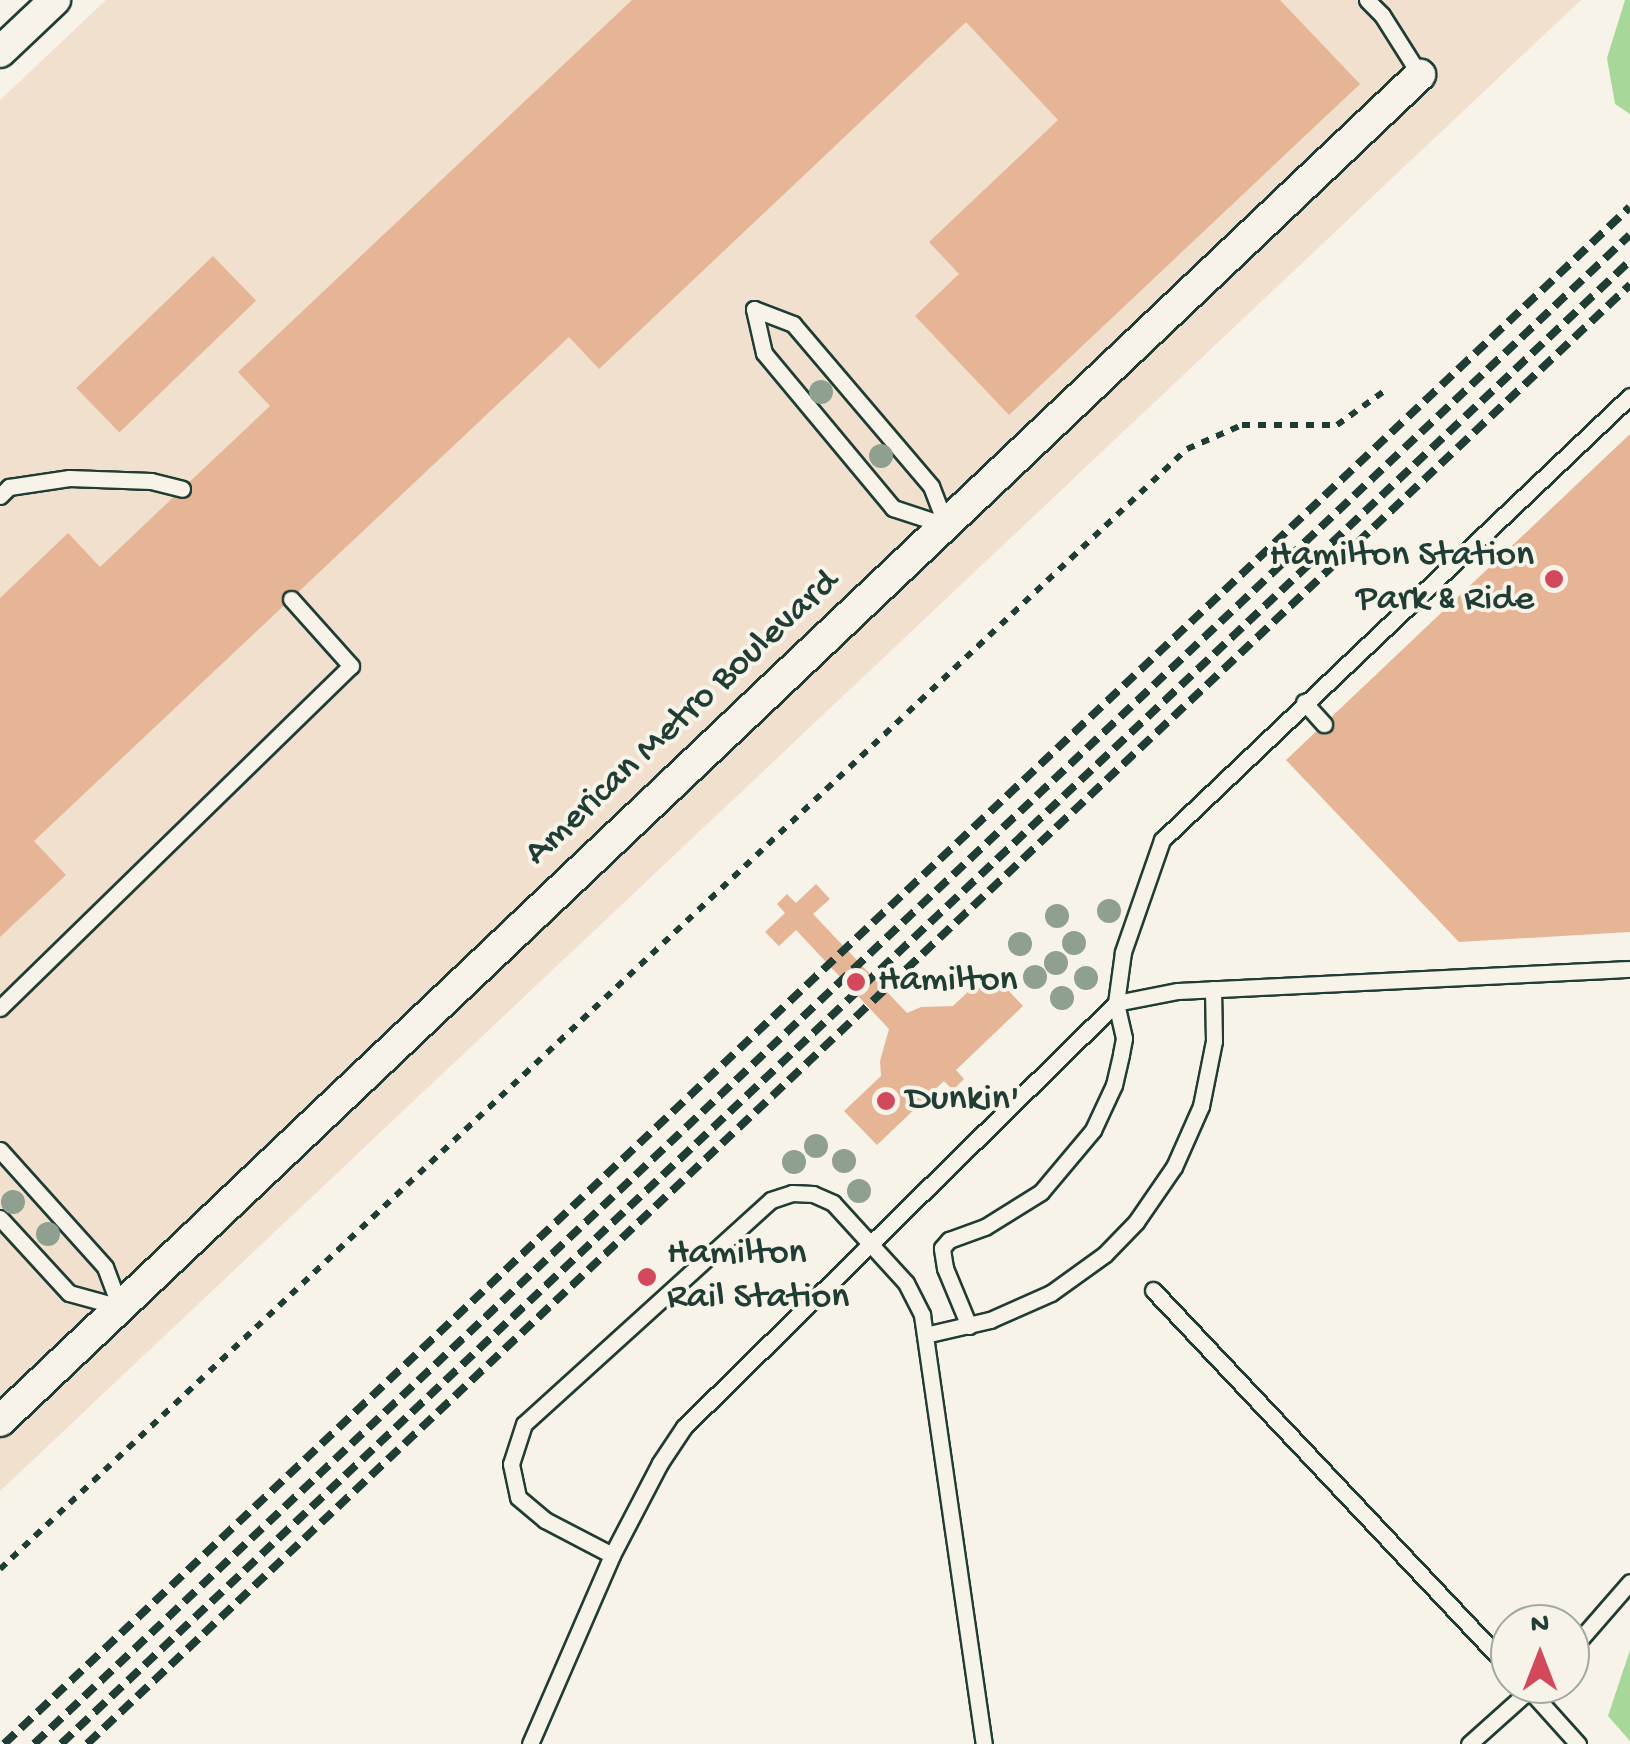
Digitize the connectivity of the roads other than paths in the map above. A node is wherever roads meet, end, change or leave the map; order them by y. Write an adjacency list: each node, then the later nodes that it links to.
1 (54, 0): 3 (street)
2 (1367, 0): 4 (lane)
3 (0, 52)
4 (1420, 76): 8 (street, American Metro Boulevard)
5 (1630, 396): 10 (lane)
6 (182, 489): 7 (lane)
7 (0, 496)
8 (946, 525): 8 (lane); 20 (street, American Metro Boulevard)
9 (291, 598): 15 (lane)
10 (1304, 702): 11 (lane); 14 (lane)
11 (1324, 724)
12 (1630, 968): 13 (lane)
13 (1214, 989): 14 (lane); 21 (lane)
14 (1116, 1003): 18 (lane); 21 (lane)
15 (0, 1008)
16 (0, 1150): 20 (lane)
17 (0, 1218): 20 (lane)
18 (873, 1242): 22 (lane); 24 (lane); 24 (lane)
19 (1153, 1290): 27 (lane)
20 (120, 1307): 23 (street, American Metro Boulevard)
21 (969, 1326): 22 (lane)
22 (925, 1335): 31 (lane)
23 (0, 1420)
24 (612, 1555): 30 (lane)
25 (1630, 1582): 26 (lane)
26 (1590, 1628)
27 (1490, 1648)
28 (1511, 1704): 32 (lane)
29 (1545, 1704): 33 (lane)
30 (530, 1744)
31 (984, 1744)
32 (1469, 1744)
33 (1578, 1744)

